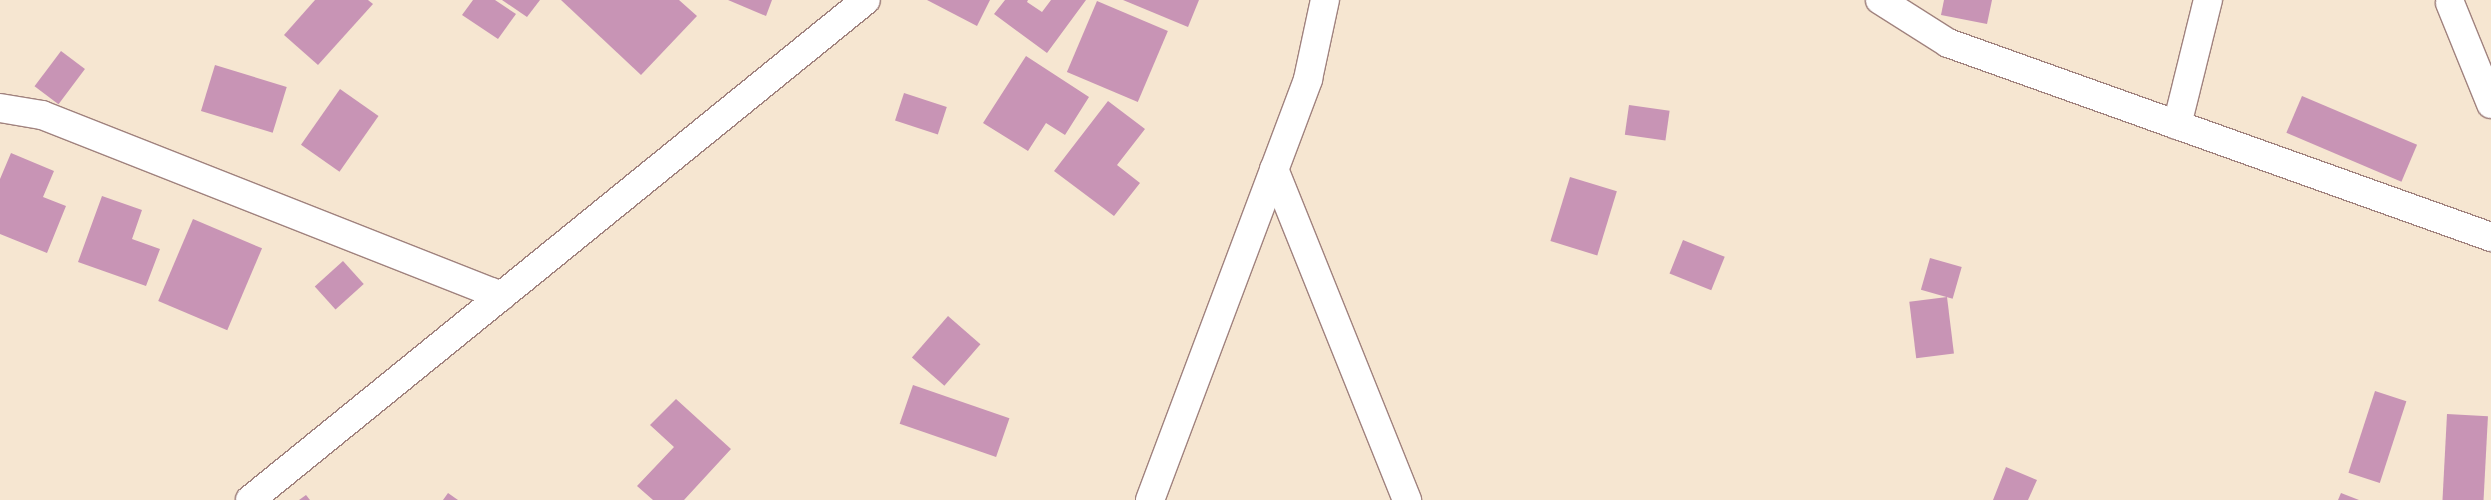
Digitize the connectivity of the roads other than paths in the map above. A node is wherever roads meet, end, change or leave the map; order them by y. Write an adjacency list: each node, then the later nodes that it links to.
1 (866, 0): 11 (street)
2 (1325, 0): 9 (street)
3 (1880, 0): 8 (street)
4 (2208, 0): 8 (street)
5 (2450, 3): 6 (street)
6 (2491, 104)
7 (0, 108): 11 (street)
8 (2176, 125): 10 (street)
9 (1274, 169): 13 (street); 14 (street)
10 (2491, 237)
11 (502, 296): 12 (street)
12 (250, 500)
13 (1150, 500)
14 (1407, 500)

